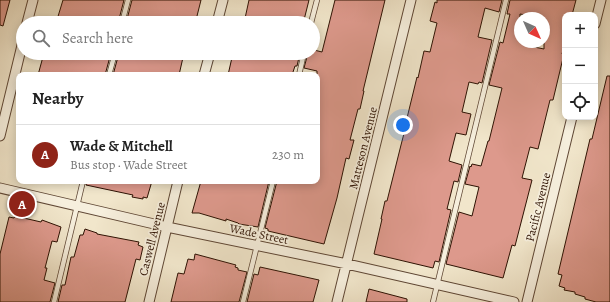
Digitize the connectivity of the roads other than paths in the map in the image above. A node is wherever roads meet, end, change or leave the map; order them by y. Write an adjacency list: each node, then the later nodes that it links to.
1 (33, 0): 9 (street)
2 (128, 0): 10 (lane)
3 (223, 0): 11 (street)
4 (317, 0): 12 (lane)
5 (411, 0): 30 (street, Matteson Avenue)
6 (506, 0): 31 (lane)
7 (601, 0): 8 (street)
8 (598, 12)
9 (29, 16)
10 (124, 16)
11 (219, 16)
12 (314, 16)
13 (18, 60): 20 (street)
14 (112, 60): 17 (lane)
15 (208, 60): 18 (street)
16 (302, 60): 19 (lane)
17 (110, 72)
18 (205, 72)
19 (300, 72)
20 (2, 118): 22 (street)
21 (571, 120): 38 (street, Pacific Avenue)
22 (0, 136)
23 (82, 184): 27 (lane)
24 (177, 184): 28 (street, Caswell Avenue)
25 (272, 184): 29 (lane)
26 (0, 188): 27 (street, Wade Street)
27 (77, 206): 28 (street, Wade Street); 32 (lane)
28 (167, 227): 29 (street, Wade Street); 33 (street, Caswell Avenue)
29 (257, 245): 30 (street, Wade Street); 34 (lane)
30 (347, 264): 31 (street, Wade Street); 35 (street, Matteson Avenue)
31 (437, 285): 36 (lane); 37 (street, Wade Street)
32 (54, 302)
33 (149, 302)
34 (243, 302)
35 (337, 302)
36 (432, 302)
37 (514, 302)
38 (527, 302)

